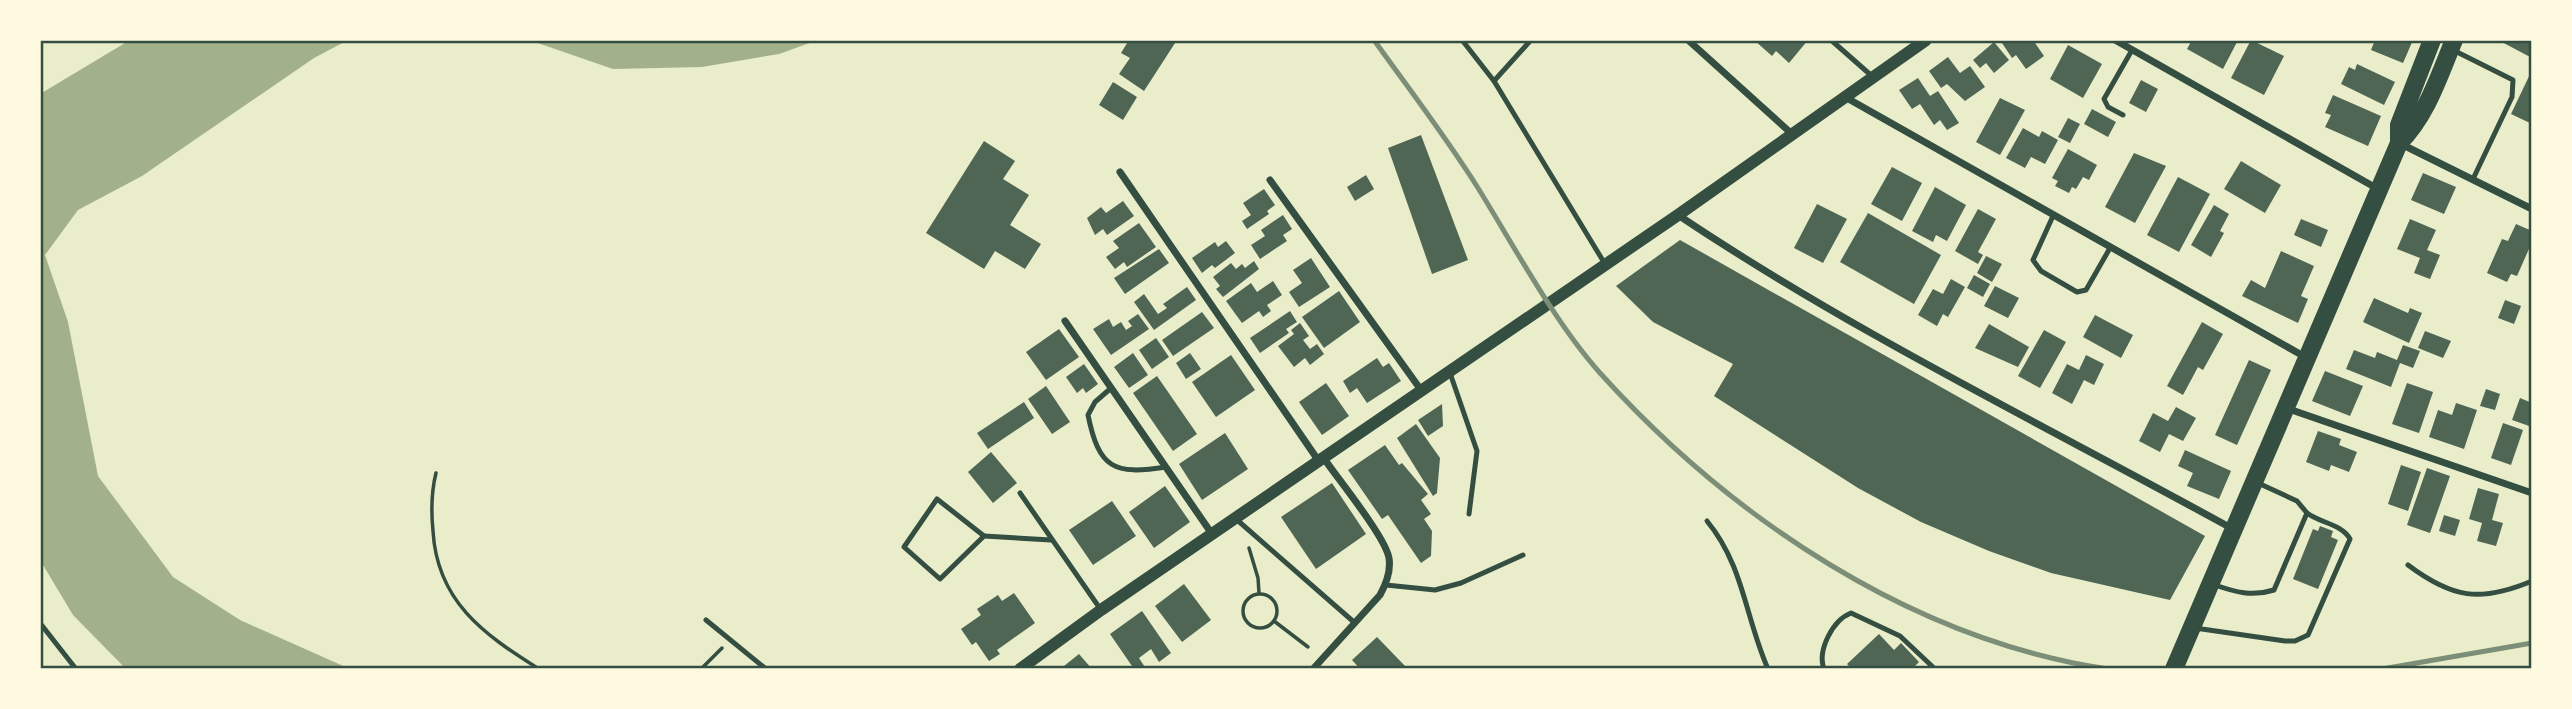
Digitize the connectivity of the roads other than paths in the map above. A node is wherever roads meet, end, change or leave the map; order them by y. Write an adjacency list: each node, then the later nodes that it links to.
1 (1462, 40): 11 (lane)
2 (1531, 40): 11 (lane)
3 (1688, 40): 14 (street)
4 (1831, 40): 10 (lane)
5 (1926, 40): 10 (street)
6 (2115, 40): 9 (street)
7 (2432, 40): 15 (main road)
8 (2452, 45): 15 (main road); 17 (lane)
9 (2132, 50): 13 (lane); 19 (street)
10 (1873, 77): 12 (street)
11 (1494, 81): 24 (lane)
12 (1845, 97): 14 (street); 22 (street)
13 (2123, 115)
14 (1792, 134): 21 (street)
15 (2399, 143): 17 (street); 19 (main road)
16 (1121, 172): 31 (street)
17 (2473, 179): 20 (street)
18 (1270, 180): 29 (street)
19 (2378, 189): 26 (main road)
20 (2532, 209)
21 (1678, 215): 24 (street); 40 (street)
22 (2053, 216): 23 (street); 23 (lane)
23 (2110, 248): 26 (street)
24 (1605, 265): 27 (street)
25 (1065, 321): 28 (street)
26 (2307, 358): 30 (main road)
27 (1449, 370): 29 (street); 37 (lane)
28 (1110, 389): 32 (street); 32 (lane)
29 (1421, 390): 31 (street)
30 (2285, 408): 33 (main road); 35 (street)
31 (1321, 458): 38 (street); 48 (street)
32 (1166, 467): 41 (street)
33 (2254, 481): 36 (lane); 40 (main road)
34 (1020, 493): 43 (lane)
35 (2532, 493)
36 (2307, 513): 47 (lane); 53 (lane)
37 (1469, 514)
38 (1235, 518): 41 (street); 51 (lane)
39 (1707, 521): 58 (lane)
40 (2234, 530): 47 (main road)
41 (1212, 534): 49 (street)
42 (984, 536): 42 (lane); 43 (lane)
43 (1052, 540): 49 (lane)
44 (1523, 555): 48 (lane)
45 (2408, 565): 46 (lane)
46 (2532, 581)
47 (2212, 583): 53 (main road)
48 (1386, 585): 51 (street)
49 (1101, 610): 56 (street)
50 (706, 620): 55 (lane)
51 (1355, 622): 57 (street)
52 (40, 623): 54 (lane)
53 (2192, 628): 61 (main road)
54 (76, 669)
55 (766, 669)
56 (1020, 669)
57 (1313, 669)
58 (1768, 669)
59 (1824, 669): 60 (lane)
60 (1935, 669)
61 (2174, 669)

